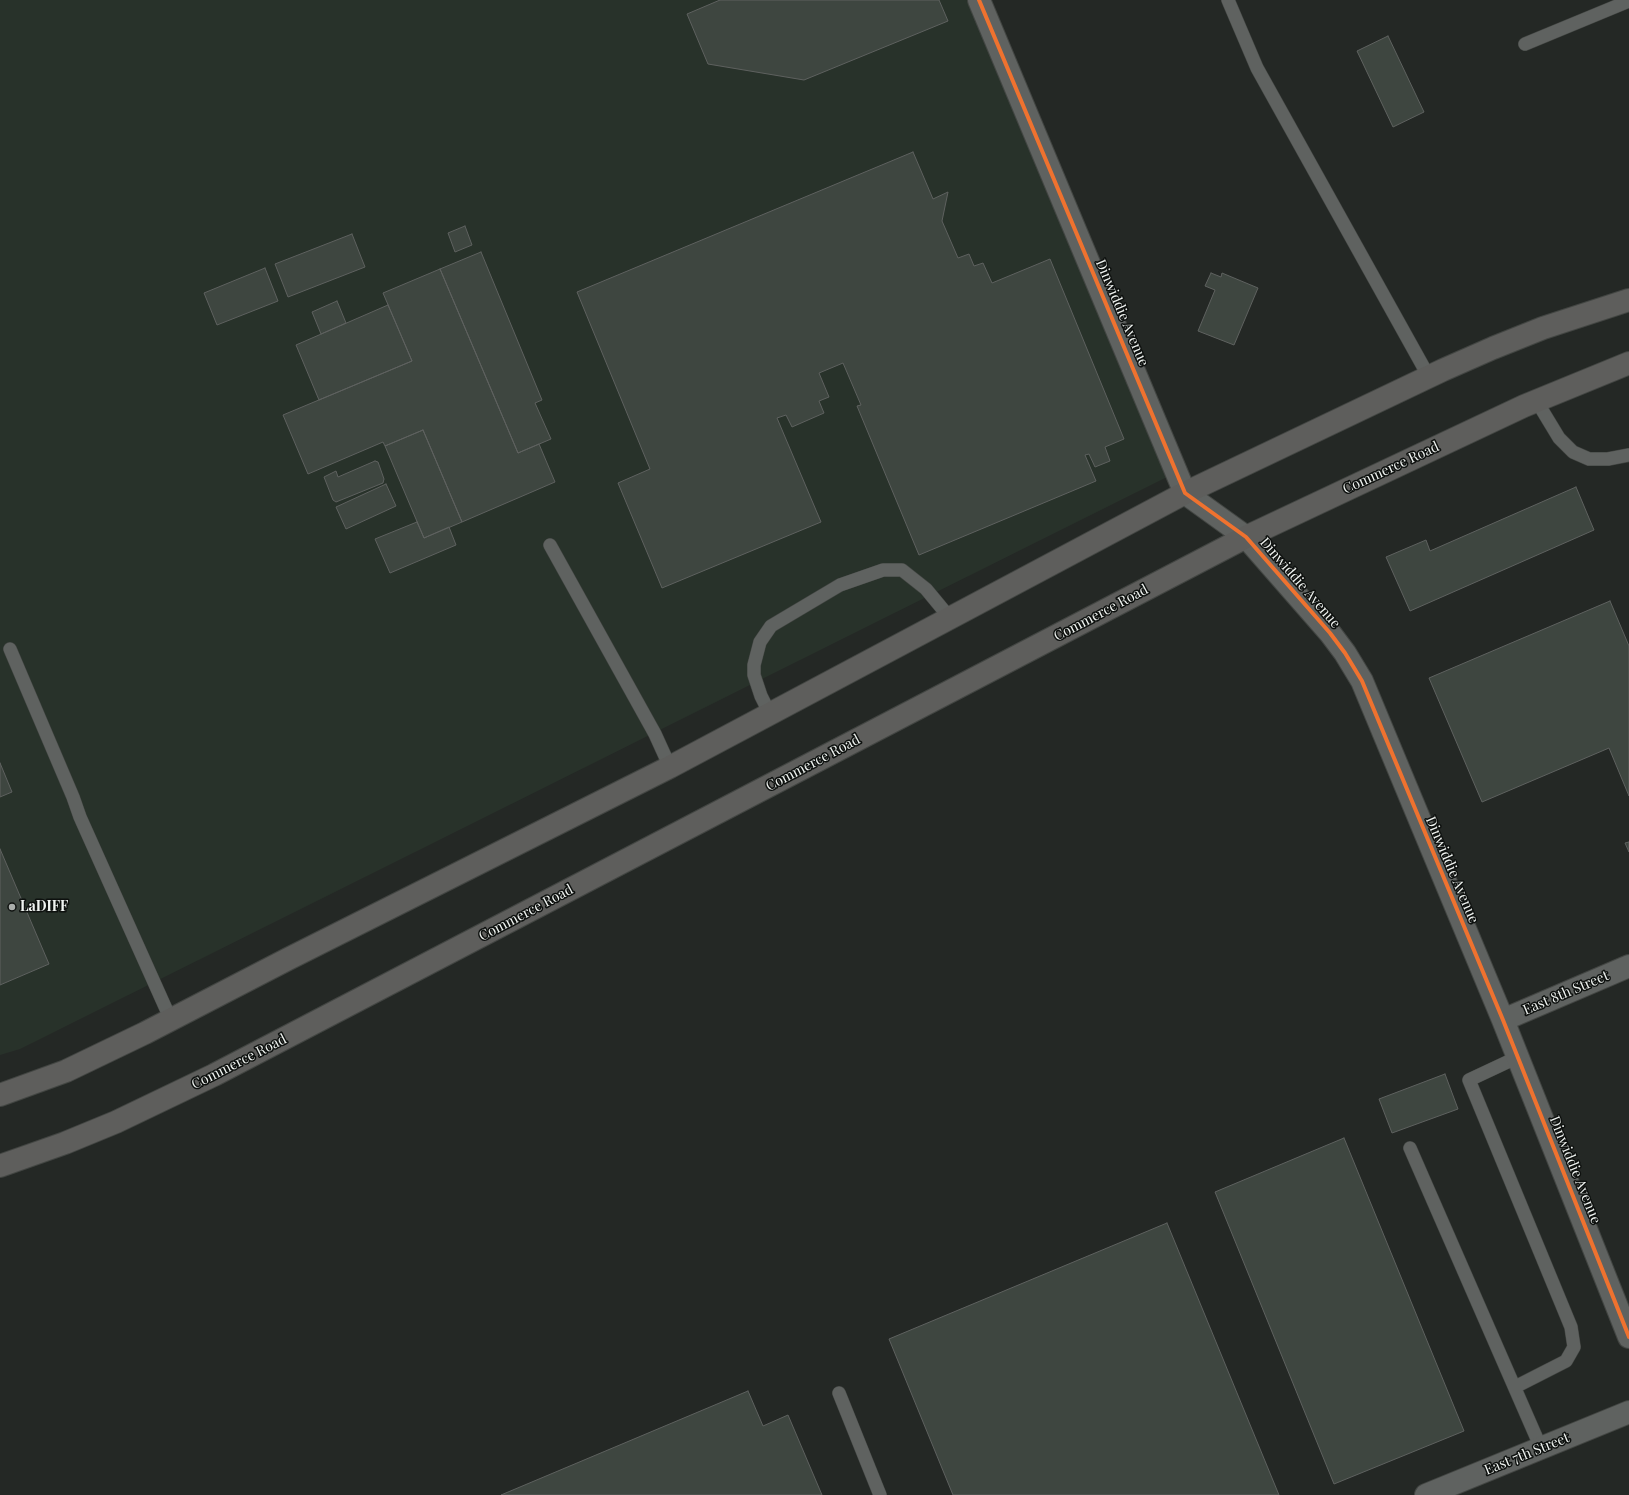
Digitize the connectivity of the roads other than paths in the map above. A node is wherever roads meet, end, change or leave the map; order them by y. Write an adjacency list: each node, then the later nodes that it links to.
1 (979, 0): 10 (street, Dinwiddie Avenue)
2 (1228, 0): 7 (lane)
3 (1629, 1): 4 (lane)
4 (1525, 44)
5 (1629, 300): 7 (main road)
6 (1629, 363): 8 (main road, Commerce Road)
7 (1428, 377): 10 (main road)
8 (1536, 400): 9 (lane); 11 (main road, Commerce Road)
9 (1629, 455)
10 (1185, 493): 11 (street, Dinwiddie Avenue); 13 (main road)
11 (1246, 537): 19 (street, Dinwiddie Avenue); 23 (main road, Commerce Road)
12 (550, 545): 16 (lane)
13 (950, 618): 15 (main road); 15 (lane)
14 (10, 649): 18 (lane)
15 (770, 714): 16 (main road)
16 (670, 767): 18 (main road)
17 (1629, 966): 19 (street, East 8th Street)
18 (171, 1020): 21 (main road)
19 (1503, 1020): 20 (street, Dinwiddie Avenue)
20 (1518, 1057): 24 (street, Dinwiddie Avenue); 25 (lane)
21 (0, 1095)
22 (1410, 1148): 25 (lane)
23 (0, 1166)
24 (1629, 1337)
25 (1515, 1387): 28 (lane)
26 (839, 1393): 29 (lane)
27 (1629, 1412): 28 (street, East 7th Street)
28 (1541, 1448): 30 (street, East 7th Street)
29 (880, 1495)
30 (1426, 1495)

